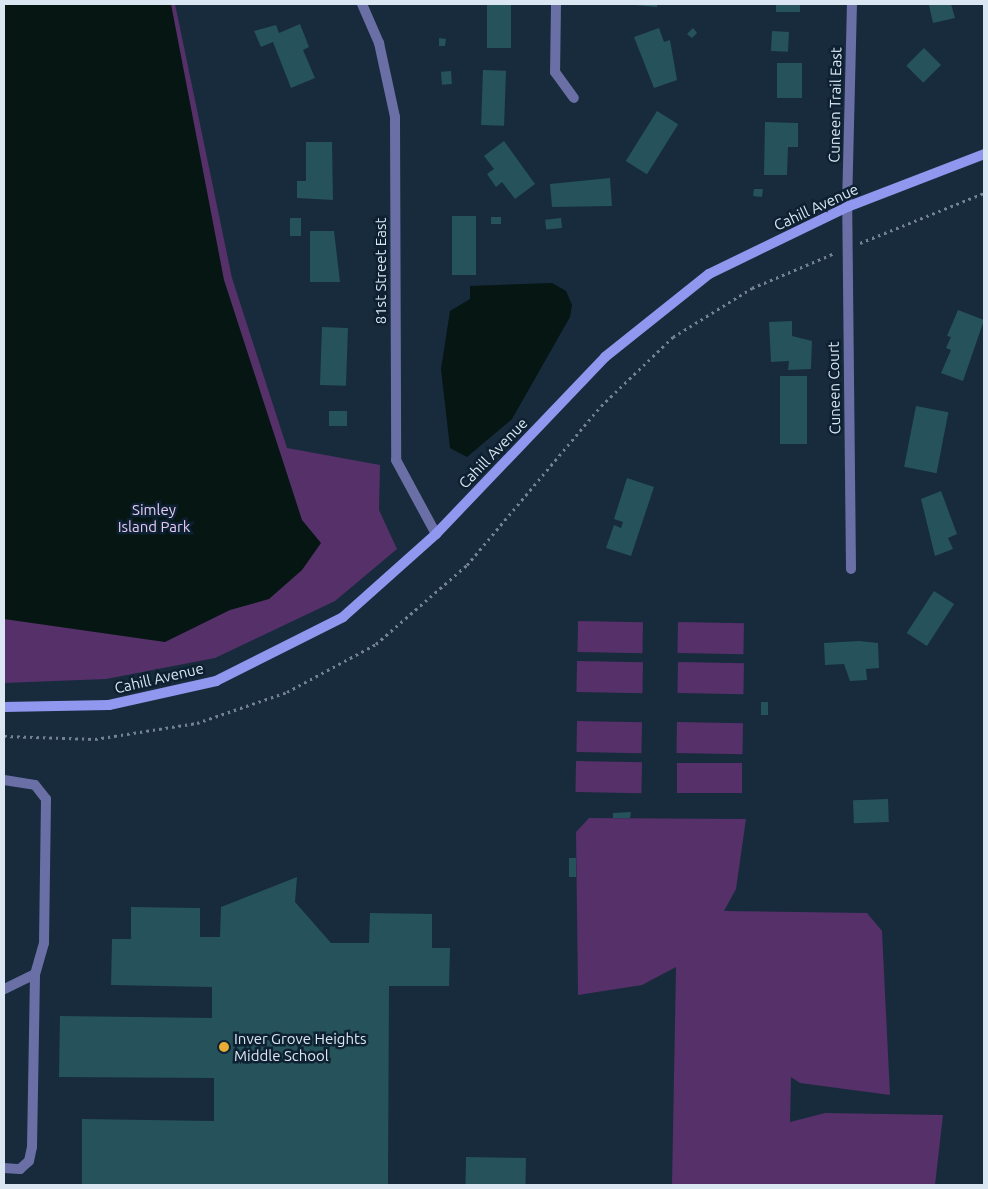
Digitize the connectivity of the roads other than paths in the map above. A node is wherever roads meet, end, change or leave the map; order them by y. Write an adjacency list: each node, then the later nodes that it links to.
1 (362, 4): 7 (street, 81st Street East)
2 (556, 4): 4 (street)
3 (852, 4): 6 (street, Cuneen Trail East)
4 (574, 98)
5 (984, 154): 6 (street, Cahill Avenue)
6 (847, 207): 7 (street, Cahill Avenue); 8 (street, Cuneen Court)
7 (436, 534): 9 (street, Cahill Avenue)
8 (851, 569)
9 (4, 707)
10 (4, 780): 11 (street)
11 (35, 974): 12 (street); 13 (street)
12 (4, 988)
13 (4, 1168)

